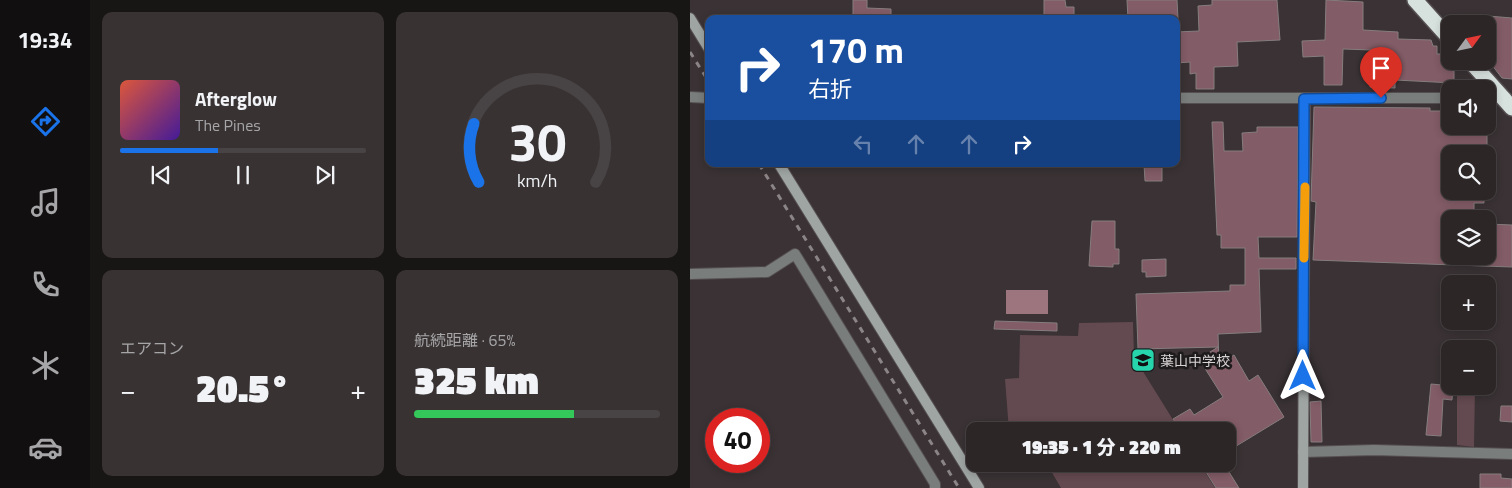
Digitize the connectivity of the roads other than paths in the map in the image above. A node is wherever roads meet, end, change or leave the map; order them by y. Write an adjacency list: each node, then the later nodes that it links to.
1 (1415, 0): 3 (highway)
2 (690, 18): 4 (street)
3 (1441, 29)
4 (705, 42)
5 (1478, 70): 11 (highway)
6 (690, 98): 7 (street)
7 (705, 98)
8 (1180, 98): 10 (street)
9 (1441, 98): 10 (street)
10 (1304, 99): 14 (street)
11 (1503, 100)
12 (781, 167): 17 (street)
13 (690, 274): 16 (street)
14 (1303, 452): 15 (street); 18 (street)
15 (1512, 454)
16 (935, 488)
17 (979, 488)
18 (1303, 488)

